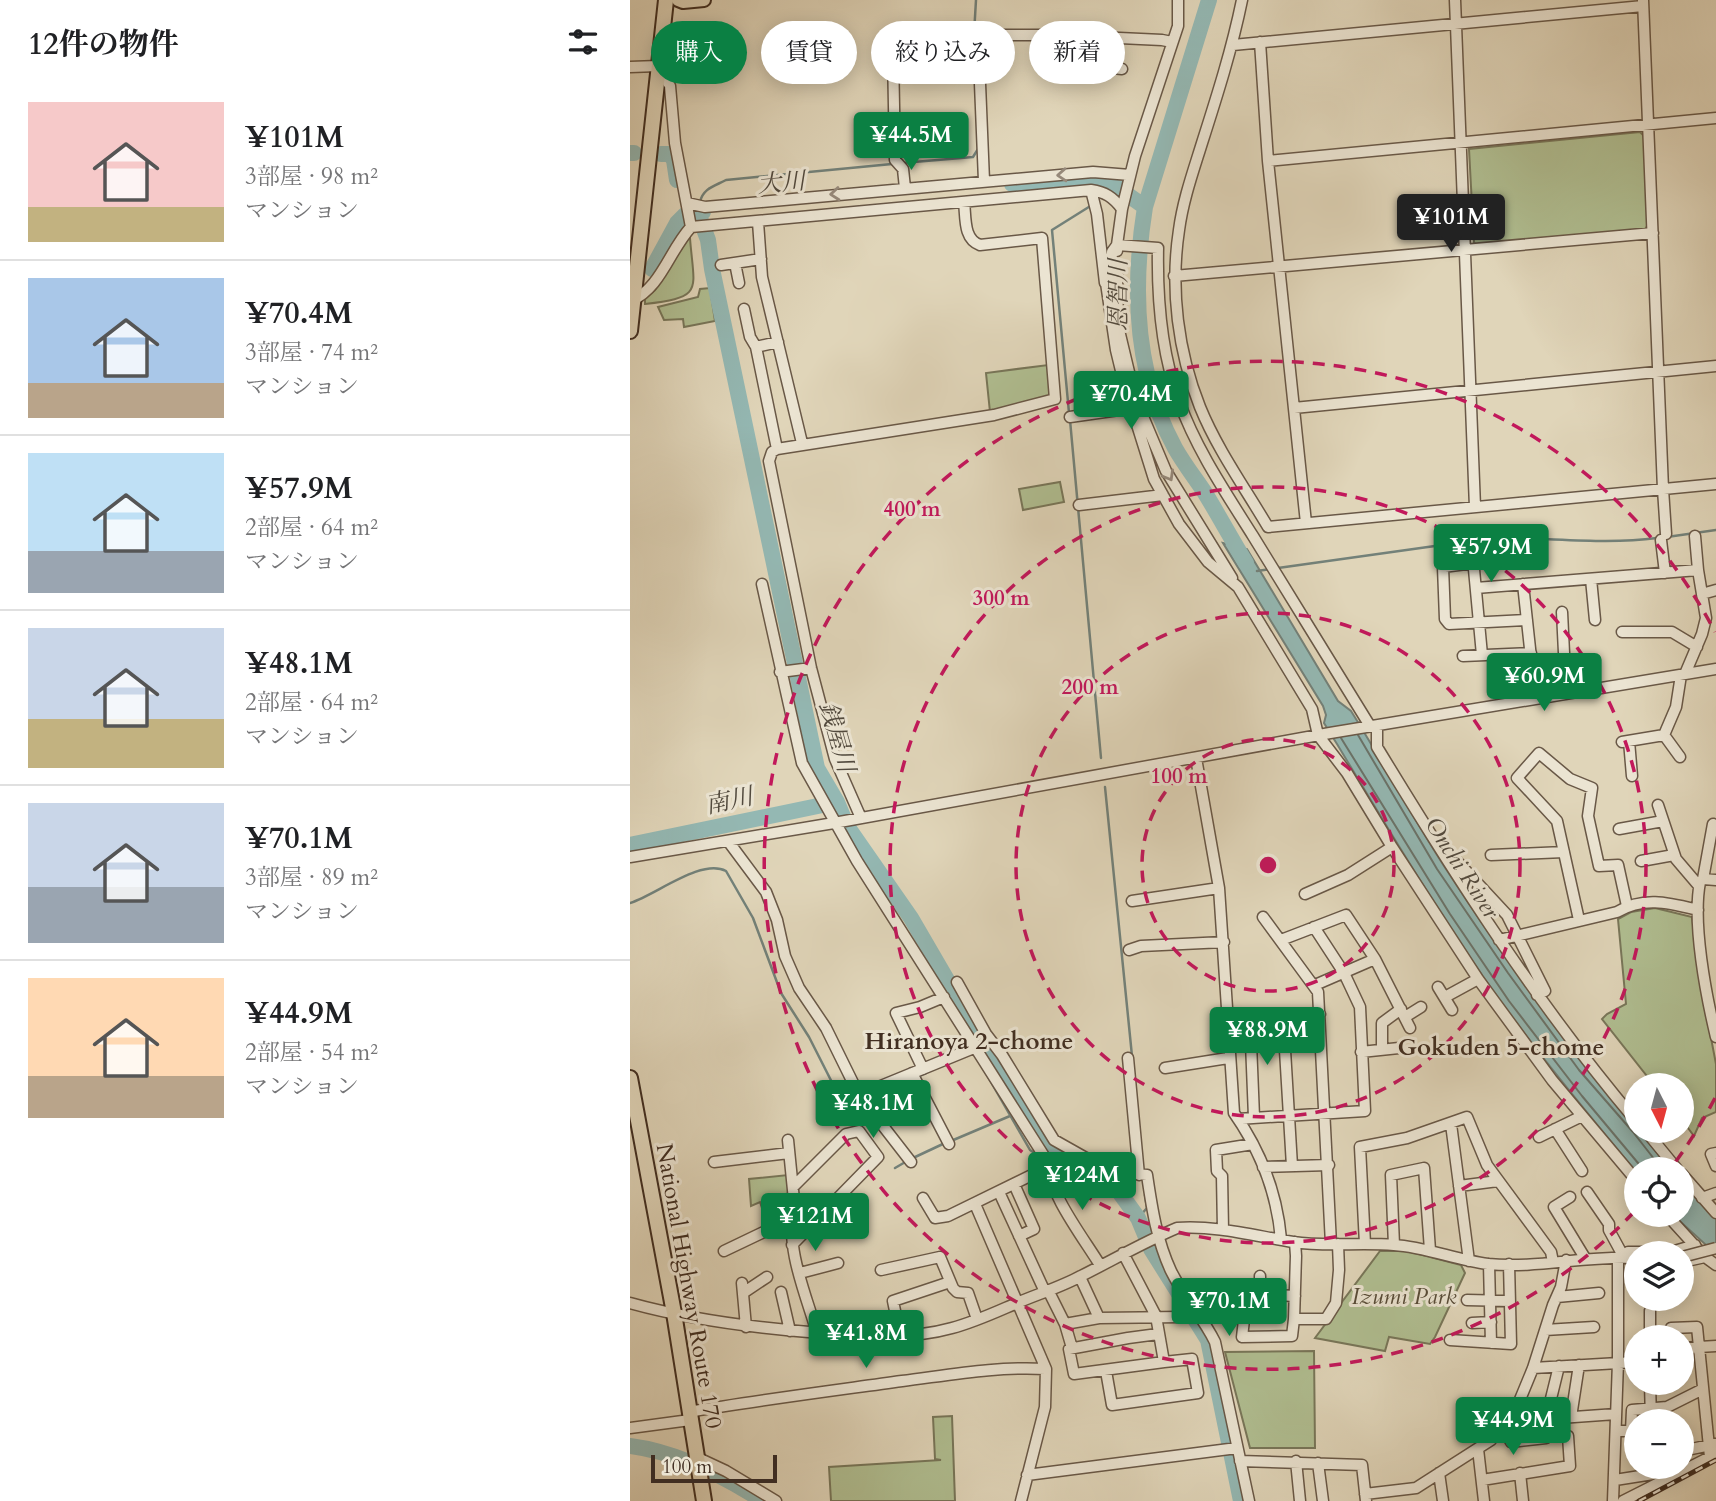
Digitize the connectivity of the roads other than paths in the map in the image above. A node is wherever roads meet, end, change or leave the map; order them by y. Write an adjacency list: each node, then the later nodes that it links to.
1 (666, 0): 8 (highway)
2 (678, 0): 3 (main road)
3 (704, 0)
4 (1178, 0): 12 (street)
5 (1242, 0): 14 (street)
6 (1455, 0): 9 (street)
7 (1643, 3): 9 (street); 21 (street)
8 (663, 21)
9 (1456, 24): 13 (street); 22 (street)
10 (1029, 35): 25 (street)
11 (1125, 38): 12 (street)
12 (1172, 42): 24 (street)
13 (1260, 42): 14 (street); 23 (street)
14 (1233, 45): 40 (street)
15 (651, 66): 16 (street)
16 (630, 67)
17 (656, 84): 43 (highway)
18 (669, 84): 29 (street)
19 (894, 84): 26 (street)
20 (1716, 118): 21 (street)
21 (1648, 126): 22 (street); 33 (street)
22 (1460, 143): 23 (street); 35 (street)
23 (1268, 161): 39 (street)
24 (1130, 175): 25 (street, one-way to 25); 30 (street)
25 (984, 181): 26 (street)
26 (905, 188): 29 (street, one-way to 29)
27 (1091, 190): 28 (street); 30 (street); 42 (street)
28 (964, 201): 31 (street); 54 (street)
29 (688, 206): 32 (street)
30 (1122, 209): 34 (street)
31 (758, 222): 32 (street); 36 (street)
32 (692, 226): 43 (street)
33 (1653, 233): 35 (street); 49 (street)
34 (1117, 245): 42 (street); 72 (street, one-way to 72); 91 (street)
35 (1466, 251): 39 (street); 50 (street)
36 (761, 259): 37 (street); 46 (street)
37 (735, 263): 38 (street); 41 (street)
38 (721, 265)
39 (1280, 268): 40 (street); 52 (street)
40 (1174, 276): 61 (street)
41 (739, 283)
42 (1105, 283): 51 (street)
43 (631, 301): 45 (highway)
44 (744, 309): 47 (street)
45 (630, 331)
46 (778, 342): 47 (street); 54 (street)
47 (756, 347): 55 (street)
48 (1716, 366): 49 (street)
49 (1659, 372): 50 (street); 57 (street)
50 (1471, 389): 52 (street); 60 (street)
51 (1133, 408): 53 (street); 58 (street)
52 (1294, 408): 61 (street)
53 (1070, 417)
54 (802, 443): 55 (street)
55 (777, 449): 85 (street)
56 (1716, 484): 57 (street)
57 (1662, 489): 60 (street); 68 (street)
58 (1163, 495): 59 (street); 72 (street)
59 (1079, 505)
60 (1475, 507): 61 (street)
61 (1306, 523)
62 (1695, 536): 67 (street)
63 (1472, 548): 65 (street)
64 (1441, 551): 66 (street)
65 (1474, 563): 66 (street); 73 (street)
66 (1443, 567): 79 (street)
67 (1698, 570): 68 (street); 75 (street)
68 (1665, 573): 69 (street)
69 (1591, 579): 71 (street); 78 (street)
70 (762, 584): 87 (street)
71 (1523, 584): 73 (street); 77 (street)
72 (1238, 587): 92 (street)
73 (1476, 588): 79 (street)
74 (1716, 590): 75 (street)
75 (1702, 594): 81 (street)
76 (1562, 612): 89 (street)
77 (1527, 620): 79 (street); 82 (street)
78 (1595, 620)
79 (1480, 623): 83 (street)
80 (1622, 632): 81 (street)
81 (1697, 647): 88 (street)
82 (1531, 653): 83 (street); 90 (street)
83 (1482, 655): 84 (street)
84 (1463, 656)
85 (811, 668): 87 (street); 98 (street)
86 (1716, 669): 88 (street)
87 (780, 672): 100 (street)
88 (1683, 674): 89 (street); 93 (street)
89 (1566, 694): 90 (street)
90 (1530, 699): 91 (street)
91 (1371, 726): 92 (street); 104 (street)
92 (1318, 735): 95 (street); 105 (street)
93 (1664, 735): 94 (street); 96 (street)
94 (1679, 757)
95 (1196, 758): 98 (street); 113 (street)
96 (1632, 776)
97 (1658, 805): 99 (street)
98 (862, 818): 100 (street)
99 (1663, 821): 102 (street); 108 (street)
100 (841, 822): 103 (street); 134 (street)
101 (1713, 824): 112 (street)
102 (1619, 829)
103 (728, 841): 109 (street); 156 (street)
104 (1436, 844): 121 (street); 123 (street)
105 (1392, 848): 114 (street); 128 (street)
106 (1564, 852): 107 (street); 116 (street); 119 (street)
107 (1491, 855)
108 (1675, 855): 110 (street); 112 (street)
109 (630, 857)
110 (1641, 861)
111 (1716, 880): 112 (street)
112 (1701, 883): 117 (street)
113 (1219, 888): 115 (street); 124 (street)
114 (1305, 894)
115 (1132, 901)
116 (1627, 906): 117 (street); 119 (street)
117 (1698, 910): 132 (street)
118 (1263, 917): 122 (street)
119 (1579, 920): 121 (street)
120 (1314, 927): 122 (street); 126 (street); 127 (street)
121 (1518, 935): 123 (street); 133 (street)
122 (1280, 940): 130 (street)
123 (1499, 940): 133 (street)
124 (1224, 942): 125 (street); 142 (street)
125 (1129, 950)
126 (1374, 959): 127 (street); 138 (street)
127 (1344, 973): 130 (street); 149 (street)
128 (1478, 979): 135 (street); 160 (street)
129 (957, 982): 145 (street)
130 (1315, 985): 139 (street)
131 (1438, 987): 135 (street)
132 (1711, 989): 144 (street)
133 (1537, 995): 157 (street)
134 (944, 997): 146 (street); 153 (street)
135 (1445, 997): 137 (street)
136 (1421, 1007): 138 (street)
137 (1452, 1010)
138 (1403, 1013): 143 (street); 148 (street)
139 (1320, 1014): 140 (street); 158 (street)
140 (1283, 1017): 141 (street); 159 (street)
141 (1250, 1018): 142 (street); 161 (street)
142 (1228, 1019): 151 (street)
143 (1410, 1028)
144 (1716, 1037)
145 (992, 1042): 146 (street); 181 (street)
146 (976, 1046): 153 (street); 175 (street)
147 (1399, 1048): 148 (street)
148 (1382, 1050): 149 (street)
149 (1362, 1052): 158 (street)
150 (1128, 1058): 184 (street)
151 (1228, 1058): 152 (street); 162 (street)
152 (1165, 1068)
153 (923, 1069): 154 (street)
154 (913, 1076): 156 (street); 167 (street)
155 (630, 1078): 249 (highway, National Highway Route 170)
156 (861, 1099): 173 (street)
157 (1624, 1106)
158 (1325, 1113): 159 (street); 176 (street)
159 (1289, 1115): 161 (street); 177 (street)
160 (1582, 1116): 164 (street); 178 (street)
161 (1254, 1118): 162 (street)
162 (1238, 1119): 169 (street)
163 (1451, 1124): 186 (street); 189 (street); 206 (street)
164 (1555, 1129): 165 (street); 182 (street)
165 (1539, 1137)
166 (788, 1140): 170 (street)
167 (948, 1142)
168 (1656, 1143): 172 (street)
169 (1253, 1144): 180 (street); 200 (street)
170 (789, 1153): 174 (street); 190 (street)
171 (1716, 1153): 179 (street)
172 (1667, 1157)
173 (909, 1160)
174 (714, 1162)
175 (1045, 1163): 183 (street); 187 (street); 227 (street)
176 (1329, 1165): 177 (street); 205 (street)
177 (1292, 1166): 180 (street)
178 (1624, 1166)
179 (1716, 1166)
180 (1263, 1167): 203 (street)
181 (1102, 1168): 184 (street); 185 (street)
182 (1582, 1171)
183 (1073, 1174)
184 (1142, 1175): 202 (street)
185 (1093, 1178)
186 (1498, 1181): 189 (street); 223 (street)
187 (1014, 1184): 191 (street); 201 (street)
188 (1694, 1184): 194 (street)
189 (1459, 1186): 222 (street)
190 (793, 1187): 198 (street); 207 (street)
191 (999, 1192): 196 (street); 201 (street)
192 (1587, 1192): 215 (street)
193 (1570, 1197): 218 (street)
194 (1710, 1197): 197 (street)
195 (923, 1198): 196 (street)
196 (975, 1203): 247 (street)
197 (1716, 1213)
198 (793, 1218): 207 (street); 212 (street)
199 (1678, 1227): 209 (street)
200 (1223, 1230): 202 (street); 203 (street)
201 (1019, 1236): 235 (street)
202 (1157, 1237): 213 (street); 240 (street)
203 (1281, 1239): 204 (street)
204 (1294, 1242): 205 (street); 239 (street)
205 (1335, 1244): 206 (street); 254 (street)
206 (1365, 1244): 208 (street)
207 (792, 1245): 230 (street)
208 (1394, 1245): 211 (street); 211 (street)
209 (1695, 1245): 215 (street); 217 (street)
210 (1716, 1248): 214 (street, bridge)
211 (1430, 1250): 222 (street)
212 (724, 1251)
213 (1124, 1253): 227 (street); 250 (street)
214 (1694, 1256)
215 (1619, 1257): 216 (street); 218 (street); 220 (street); 274 (street)
216 (1624, 1257)
217 (1705, 1257): 219 (street); 228 (street)
218 (1585, 1258): 221 (street)
219 (1694, 1258)
220 (1624, 1259)
221 (1566, 1260): 223 (street); 241 (street)
222 (1469, 1261): 225 (street)
223 (1553, 1262): 226 (street)
224 (838, 1263): 230 (street)
225 (1489, 1264): 226 (street); 244 (street)
226 (1509, 1264): 245 (street)
227 (1100, 1265): 233 (street)
228 (1716, 1265)
229 (881, 1270): 234 (street)
230 (800, 1273): 264 (street)
231 (1260, 1276): 242 (street)
232 (767, 1277): 259 (street)
233 (1080, 1277): 235 (street); 252 (street)
234 (950, 1282): 253 (street); 266 (street)
235 (1046, 1291): 247 (street); 256 (street)
236 (781, 1292): 263 (street)
237 (1215, 1293): 240 (street)
238 (1600, 1293): 241 (street)
239 (1295, 1296): 242 (street); 254 (street)
240 (1188, 1297): 292 (street)
241 (1557, 1297): 262 (street)
242 (1260, 1299): 254 (street)
243 (1467, 1300): 244 (street)
244 (1490, 1301): 245 (street); 255 (street)
245 (1510, 1301): 268 (street)
246 (630, 1303): 249 (street)
247 (1018, 1303): 253 (street); 279 (street)
248 (1650, 1311): 258 (street)
249 (674, 1313): 259 (street); 285 (highway, National Highway Route 170)
250 (1156, 1316): 251 (street); 252 (street); 265 (street)
251 (1182, 1317)
252 (1099, 1318): 256 (street)
253 (977, 1319): 266 (street)
254 (1294, 1319)
255 (1491, 1322): 257 (street); 268 (street)
256 (1065, 1324): 272 (street)
257 (1472, 1324)
258 (1650, 1325)
259 (746, 1327): 263 (street)
260 (1594, 1327): 262 (street)
261 (1694, 1327): 271 (street)
262 (1545, 1330): 278 (street)
263 (790, 1332): 264 (street)
264 (817, 1333): 266 (street)
265 (1158, 1334): 272 (street); 273 (street)
266 (900, 1335)
267 (1450, 1340): 268 (street)
268 (1491, 1343)
269 (1716, 1346): 271 (street)
270 (1694, 1347): 271 (street)
271 (1698, 1347): 281 (street)
272 (1072, 1348): 280 (street)
273 (1164, 1362): 280 (street); 280 (street)
274 (1618, 1362): 275 (street); 276 (street); 284 (street)
275 (1624, 1362)
276 (1579, 1365): 277 (street); 286 (street)
277 (1559, 1366): 278 (street); 286 (street)
278 (1533, 1368): 287 (street)
279 (1046, 1370): 285 (street); 303 (street)
280 (1105, 1371)
281 (1703, 1389): 283 (street); 294 (street)
282 (1650, 1395): 283 (street)
283 (1650, 1408): 289 (street)
284 (1616, 1414): 286 (street); 289 (street)
285 (689, 1416): 288 (street); 300 (highway, National Highway Route 170)
286 (1570, 1417)
287 (1502, 1427): 291 (street); 293 (street)
288 (630, 1428)
289 (1616, 1431): 307 (street)
290 (1568, 1436): 302 (street)
291 (1546, 1438)
292 (1237, 1448): 297 (street); 303 (street)
293 (1478, 1449): 301 (street); 306 (street)
294 (1713, 1450): 295 (street); 296 (street)
295 (1694, 1451)
296 (1694, 1458)
297 (1240, 1461): 298 (street); 312 (street)
298 (1296, 1461): 299 (street); 313 (street)
299 (1318, 1463): 308 (street); 314 (street)
300 (698, 1464): 309 (highway, National Highway Route 170); 310 (street)
301 (1439, 1473): 308 (street); 315 (street)
302 (1520, 1473): 306 (street); 317 (street)
303 (1027, 1475): 311 (street)
304 (1624, 1479): 307 (street)
305 (1648, 1479): 319 (street)
306 (1482, 1480): 316 (street)
307 (1615, 1480): 318 (street)
308 (1366, 1498)
309 (704, 1501)
310 (776, 1501)
311 (1021, 1501)
312 (1249, 1501)
313 (1300, 1501)
314 (1323, 1501)
315 (1443, 1501)
316 (1484, 1501)
317 (1522, 1501)
318 (1613, 1501)
319 (1623, 1501)

